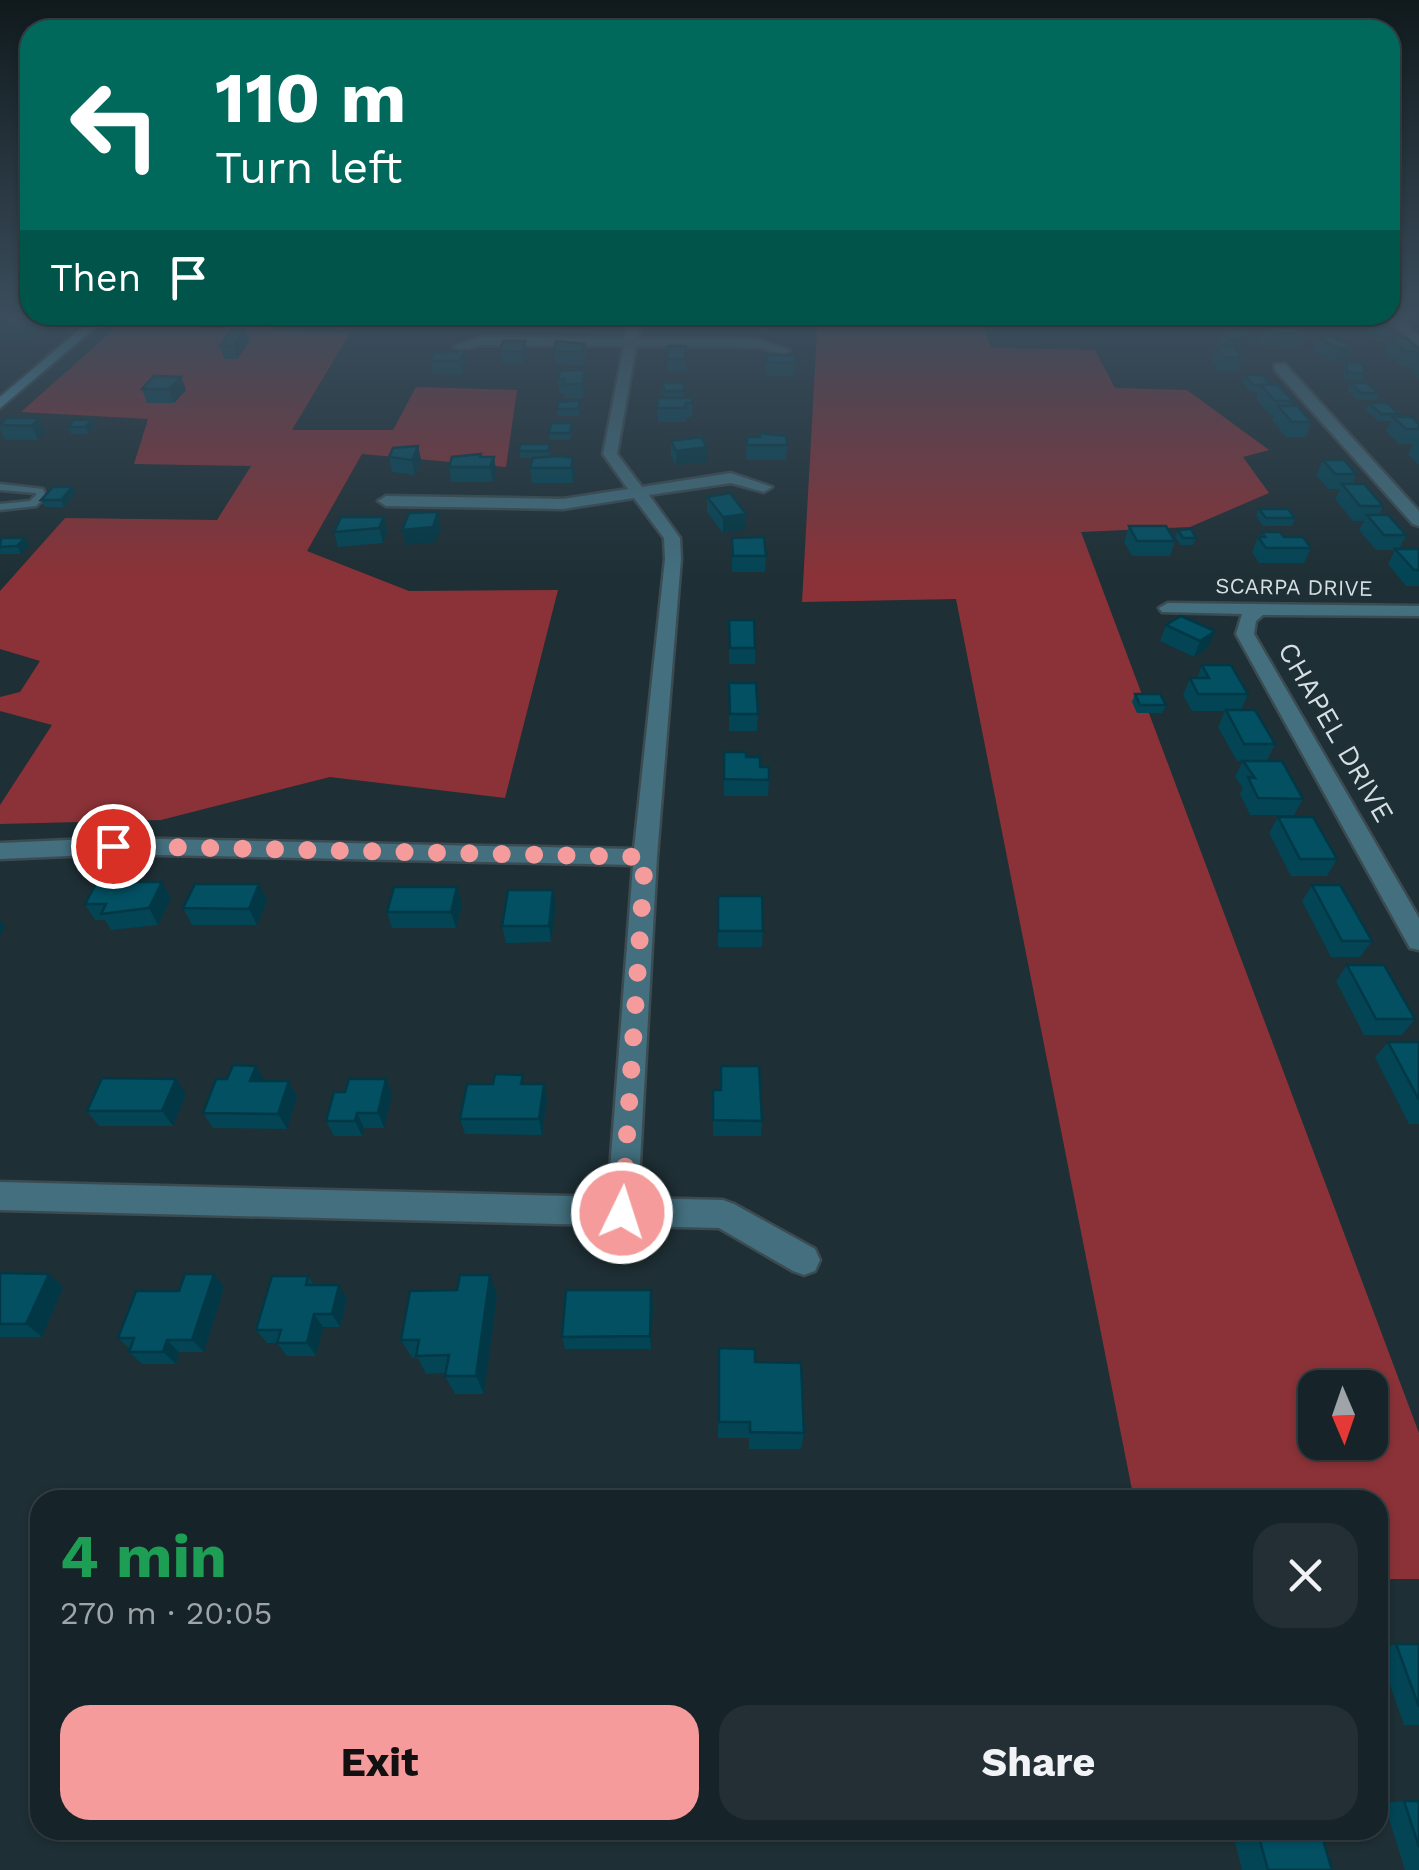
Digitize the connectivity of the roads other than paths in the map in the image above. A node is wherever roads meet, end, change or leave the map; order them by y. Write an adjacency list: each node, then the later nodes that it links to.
1 (620, 401): 5 (street)
2 (1312, 401): 8 (street)
3 (0, 487): 7 (lane)
4 (764, 487): 5 (street)
5 (638, 492): 6 (street); 13 (street)
6 (386, 501)
7 (0, 507)
8 (1419, 521)
9 (1168, 608): 10 (street, SCARPA DRIVE)
10 (1258, 609): 11 (street, SCARPA DRIVE); 14 (street, CHAPEL DRIVE)
11 (1419, 611)
12 (0, 852): 13 (street)
13 (645, 857): 16 (street)
14 (1419, 941)
15 (0, 1196): 16 (street)
16 (622, 1213): 17 (street)
17 (804, 1260)

